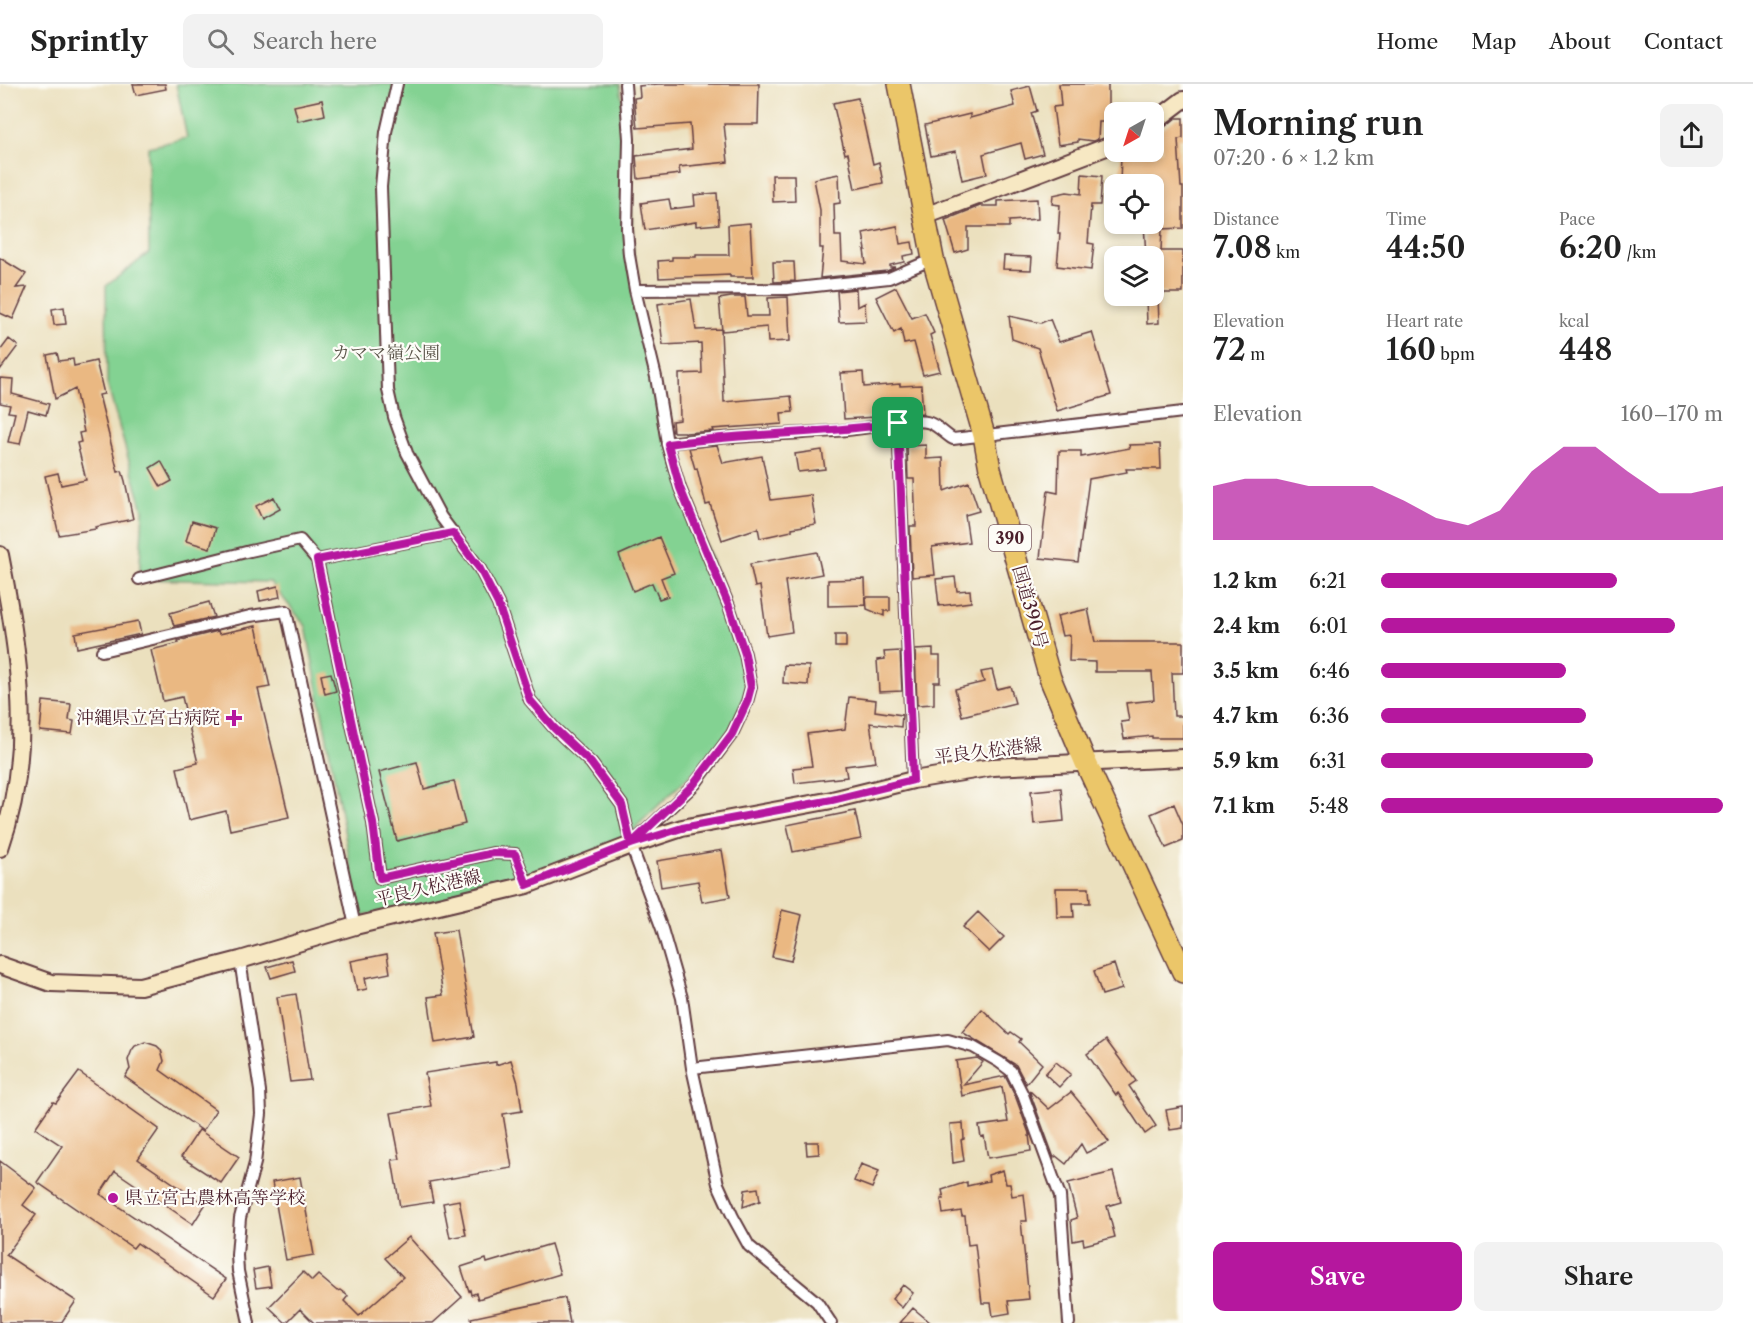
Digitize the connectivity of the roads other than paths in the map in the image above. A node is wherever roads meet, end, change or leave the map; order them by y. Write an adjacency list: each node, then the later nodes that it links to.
1 (397, 84): 14 (street)
2 (625, 84): 9 (street)
3 (899, 84): 7 (highway, 国道390号 / 390)
4 (1183, 100): 5 (main road)
5 (1164, 114)
6 (1104, 148): 7 (main road)
7 (925, 216): 8 (highway, 国道390号 / 390)
8 (933, 259): 9 (street); 12 (highway, 国道390号 / 390)
9 (635, 290): 13 (street)
10 (1183, 412): 12 (street)
11 (898, 423): 12 (street); 13 (street); 21 (street)
12 (984, 435): 20 (highway, 国道390号 / 390)
13 (668, 444): 22 (street)
14 (453, 533): 16 (street); 22 (street)
15 (0, 555): 23 (main road)
16 (317, 560): 17 (street); 24 (street)
17 (139, 579)
18 (102, 651): 25 (street)
19 (1183, 758): 20 (main road, 平良久松港線)
20 (1085, 761): 21 (main road, 平良久松港線); 28 (highway, 国道390号 / 390)
21 (913, 780): 22 (main road, 平良久松港線)
22 (631, 844): 24 (main road, 平良久松港線); 29 (street)
23 (0, 848)
24 (527, 885): 25 (main road, 平良久松港線)
25 (355, 926): 26 (main road, 平良久松港線)
26 (240, 960): 27 (main road, 平良久松港線); 30 (street)
27 (0, 965)
28 (1183, 972)
29 (692, 1068): 31 (street); 32 (street)
30 (249, 1323)
31 (831, 1323)
32 (1069, 1323)

